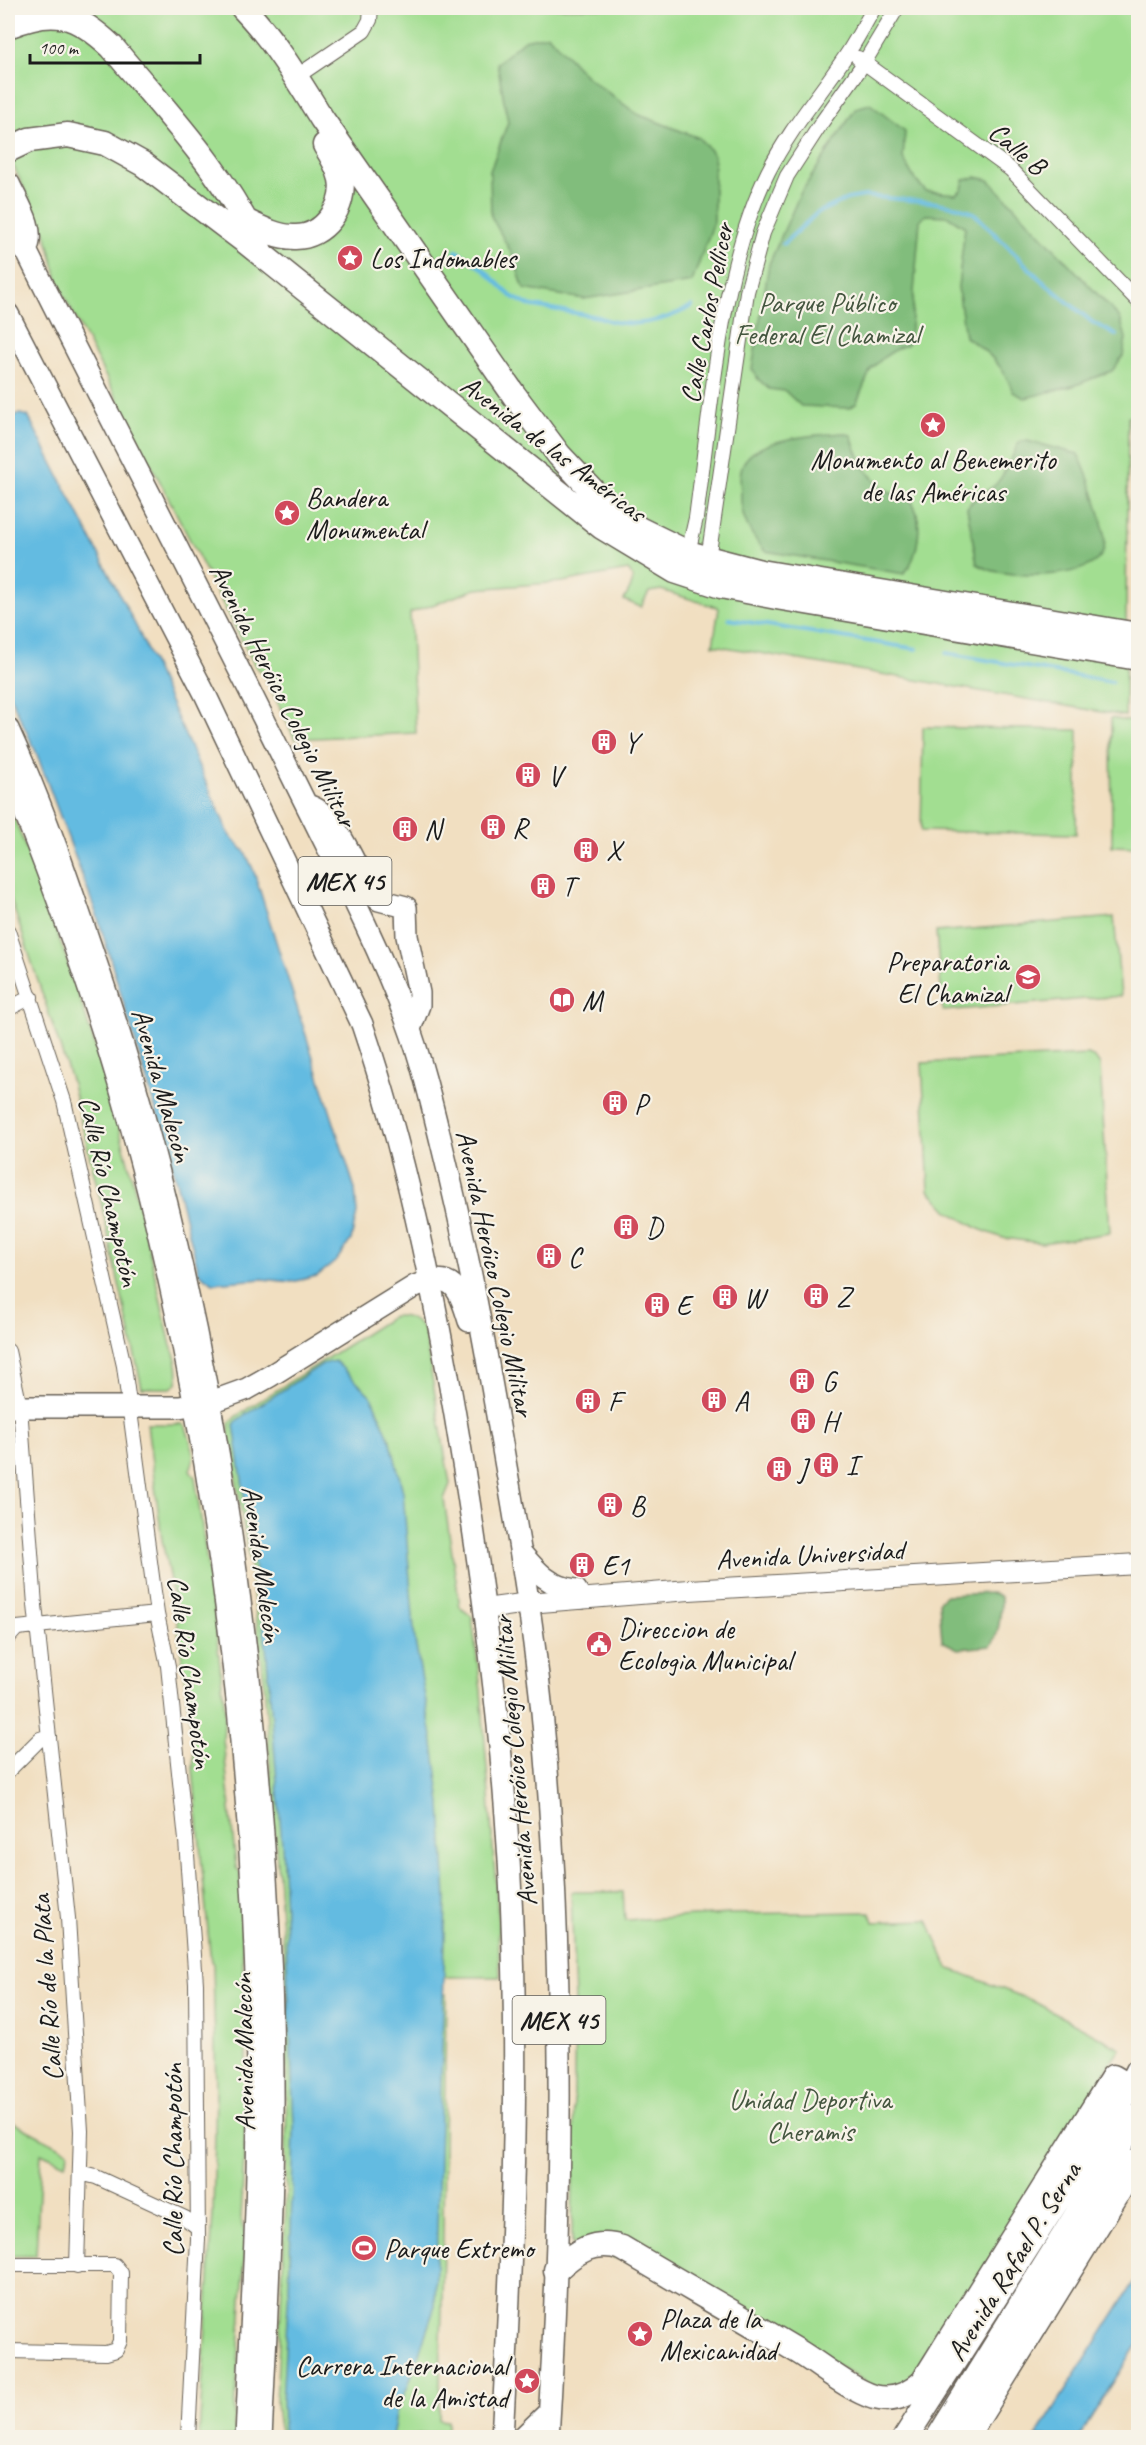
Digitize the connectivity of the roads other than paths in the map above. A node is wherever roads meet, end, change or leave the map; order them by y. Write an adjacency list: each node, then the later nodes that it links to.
1 (371, 8): 8 (street)
2 (874, 8): 6 (street, Calle Carlos Pellicer)
3 (897, 8): 7 (street, Calle Carlos Pellicer)
4 (249, 12): 8 (highway, Avenida de las Américas)
5 (8, 26): 14 (highway)
6 (849, 51): 7 (street, Calle B); 19 (street, Calle Carlos Pellicer)
7 (864, 63): 17 (street, Calle B); 19 (street, Calle Carlos Pellicer)
8 (296, 77): 9 (highway, Avenida de las Américas)
9 (322, 119): 14 (highway); 19 (highway, Avenida de las Américas)
10 (8, 150): 12 (highway, Avenida de las Américas)
11 (8, 185): 15 (highway)
12 (179, 191): 14 (highway); 16 (highway, Avenida de las Américas)
13 (8, 214): 15 (main road, Avenida Heróico Colegio Militar / MEX 45)
14 (248, 222): 16 (highway)
15 (25, 249): 26 (main road, Avenida Heróico Colegio Militar / MEX 45)
16 (262, 255): 20 (highway, Avenida de las Américas)
17 (1138, 302)
18 (8, 314): 31 (main road, Avenida Heróico Colegio Militar / MEX 45)
19 (698, 556): 21 (highway, Avenida de las Américas)
20 (1012, 635): 22 (highway); 23 (highway, Avenida de las Américas)
21 (1138, 635)
22 (1138, 645)
23 (1138, 658)
24 (8, 729): 34 (main road, Avenida Malecón)
25 (8, 771): 34 (main road, Avenida Malecón)
26 (306, 805): 30 (main road, Avenida Heróico Colegio Militar / MEX 45); 30 (main road)
27 (8, 931): 28 (street, Calle Río Champotón)
28 (31, 997): 29 (street); 36 (street, Calle Río Champotón)
29 (8, 1009)
30 (410, 1029): 32 (main road, Avenida Heróico Colegio Militar / MEX 45)
31 (430, 1280): 32 (main road); 34 (main road); 41 (main road, Avenida Heróico Colegio Militar / MEX 45)
32 (484, 1344): 37 (main road, Avenida Heróico Colegio Militar / MEX 45)
33 (8, 1351): 35 (street, Calle Río de la Plata)
34 (202, 1404): 36 (main road); 58 (main road, Avenida Malecón); 59 (main road, Avenida Malecón)
35 (14, 1407): 36 (main road); 43 (street, Calle Río de la Plata)
36 (130, 1407): 42 (street, Calle Río Champotón)
37 (520, 1552): 39 (main road); 40 (main road, Avenida Heróico Colegio Militar / MEX 45)
38 (1138, 1564): 39 (main road, Avenida Universidad)
39 (581, 1598): 40 (main road, Avenida Universidad)
40 (528, 1603): 41 (main road, Avenida Universidad); 54 (main road, Avenida Heróico Colegio Militar / MEX 45)
41 (485, 1609): 60 (main road, Avenida Heróico Colegio Militar / MEX 45)
42 (157, 1614): 43 (street); 51 (street, Calle Río Champotón)
43 (37, 1626): 44 (street); 45 (street, Calle Río de la Plata)
44 (8, 1638)
45 (49, 1736): 46 (street); 50 (street, Calle Río de la Plata)
46 (8, 1772)
47 (1134, 2079): 54 (highway); 63 (highway)
48 (1138, 2116): 64 (highway, Avenida Rafael P. Serna)
49 (1138, 2160): 65 (highway, Avenida Rafael P. Serna)
50 (80, 2173): 51 (street); 53 (street, Calle Río de la Plata)
51 (197, 2227): 57 (street, Calle Río Champotón)
52 (8, 2265): 53 (street)
53 (76, 2266): 55 (street)
54 (556, 2270): 56 (main road, Avenida Heróico Colegio Militar / MEX 45)
55 (8, 2351)
56 (549, 2412): 61 (main road); 62 (main road, Avenida Heróico Colegio Militar / MEX 45)
57 (188, 2438)
58 (246, 2438)
59 (261, 2438)
60 (502, 2438)
61 (522, 2438)
62 (548, 2438)
63 (905, 2438)
64 (938, 2438)
65 (966, 2438)

